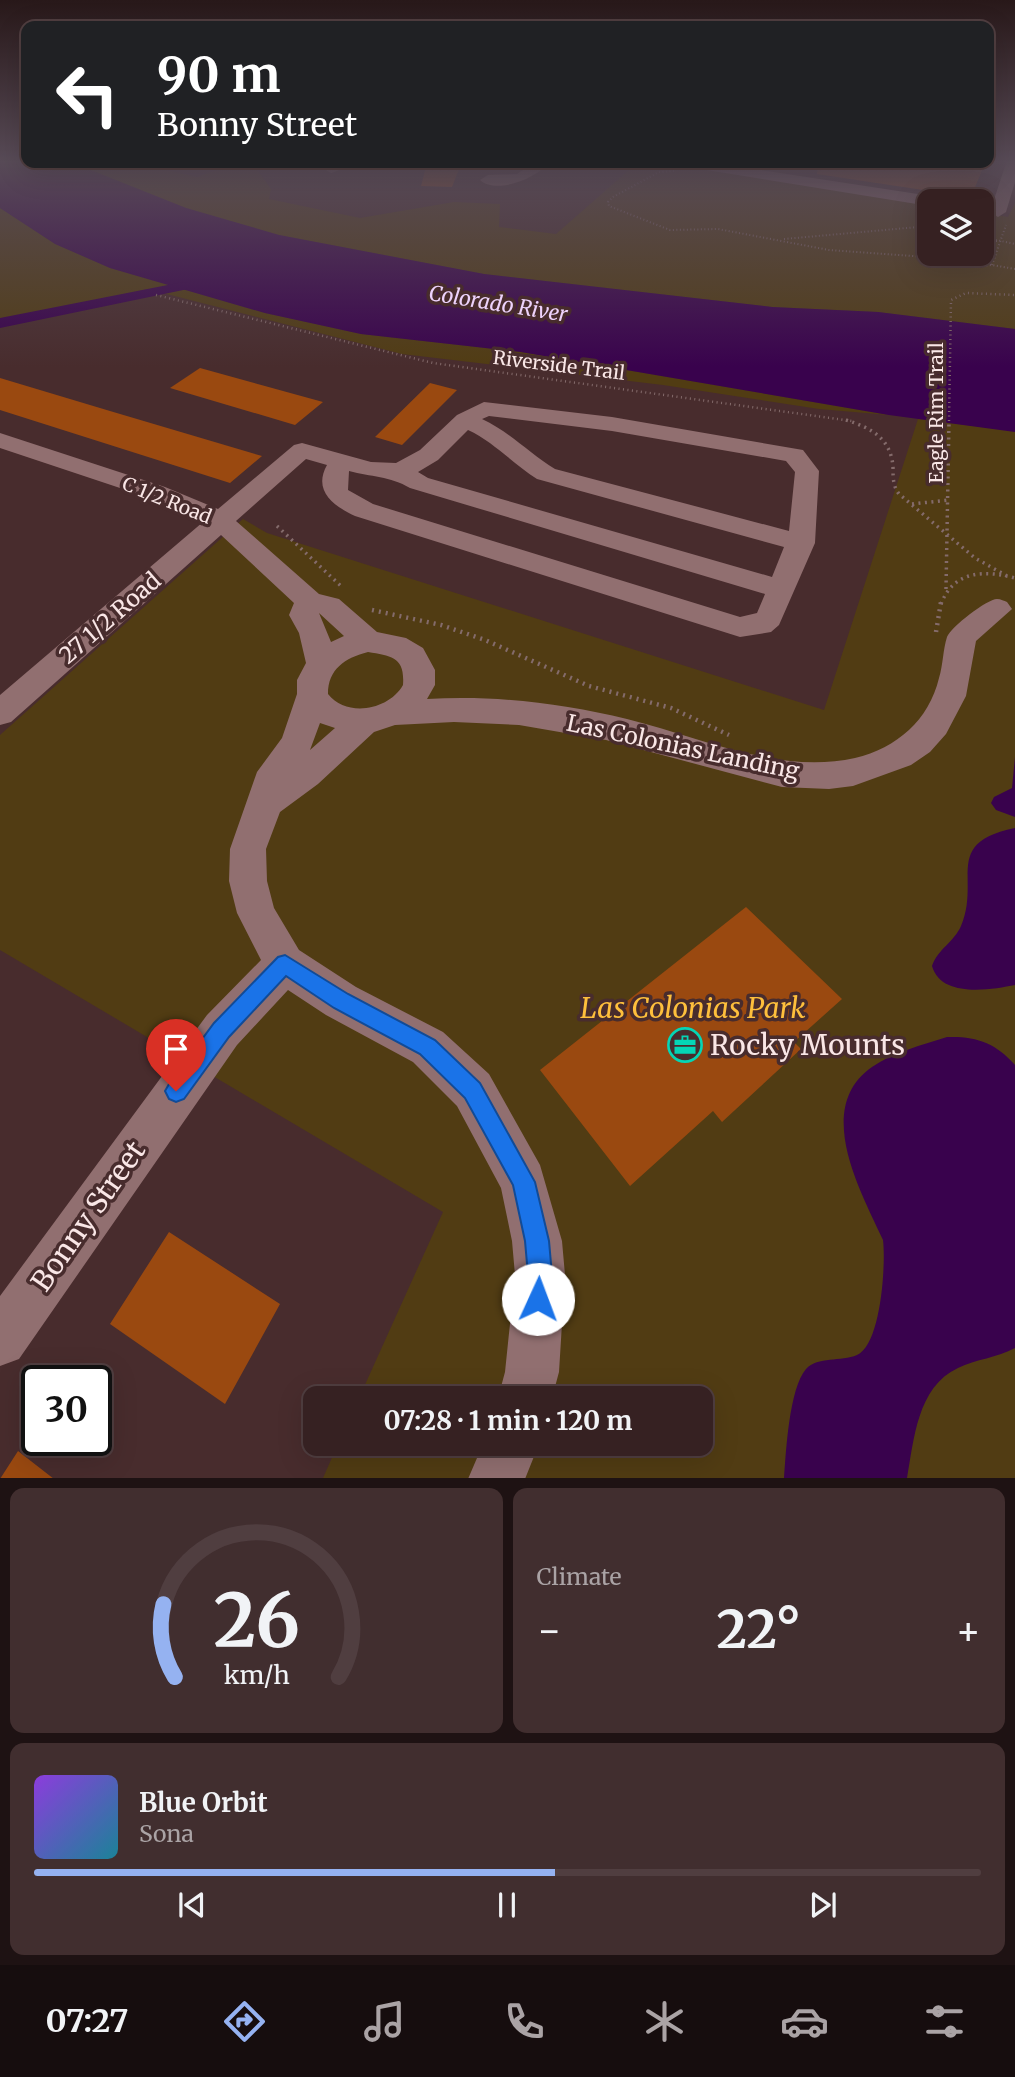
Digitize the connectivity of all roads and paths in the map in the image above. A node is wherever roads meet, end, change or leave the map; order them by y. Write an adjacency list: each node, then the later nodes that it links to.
1 (667, 229): 5 (path)
2 (895, 229): 3 (path)
3 (805, 237): 5 (path); 9 (path)
4 (994, 238): 6 (path)
5 (778, 239): 9 (path)
6 (999, 241): 7 (path); 8 (path); 11 (path)
7 (994, 242)
8 (1015, 244)
9 (805, 245): 10 (path)
10 (917, 257)
11 (994, 258)
12 (994, 265): 13 (path)
13 (1015, 269)
14 (156, 295): 21 (path, Riverside Trail)
15 (1015, 295): 20 (path, Eagle Rim Trail)
16 (465, 420): 19 (street); 25 (street); 25 (street)
17 (0, 440): 22 (street, C 1/2 Road)
18 (341, 462): 19 (street); 22 (street, 27 1/2 Road); 28 (street)
19 (397, 470): 28 (street)
20 (949, 500): 21 (path); 24 (path, Eagle Rim Trail)
21 (911, 504): 24 (path, Riverside Trail)
22 (220, 522): 31 (street, C 1/2 Road); 39 (street, 27 1/2 Road)
23 (277, 526): 30 (path)
24 (949, 536): 26 (path); 29 (path, Eagle Rim Trail)
25 (802, 543): 28 (street)
26 (1007, 576): 27 (path); 29 (path)
27 (1015, 578)
28 (781, 589)
29 (946, 590): 34 (path, Eagle Rim Trail)
30 (347, 592)
31 (309, 601): 35 (street, C 1/2 Road); 37 (street)
32 (365, 606): 41 (path)
33 (997, 609): 38 (street, Las Colonias Landing)
34 (936, 640)
35 (368, 641): 36 (street); 37 (street)
36 (422, 676): 38 (street, Las Colonias Landing); 40 (street)
37 (317, 677): 40 (street); 42 (street)
38 (489, 710): 40 (street, Las Colonias Landing)
39 (0, 713)
40 (380, 717): 42 (street)
41 (741, 741)
42 (266, 803): 43 (street)
43 (285, 964): 44 (street, Bonny Street); 45 (street)
44 (0, 1340)
45 (528, 1386)
46 (506, 1456): 47 (street)
47 (496, 1478)

